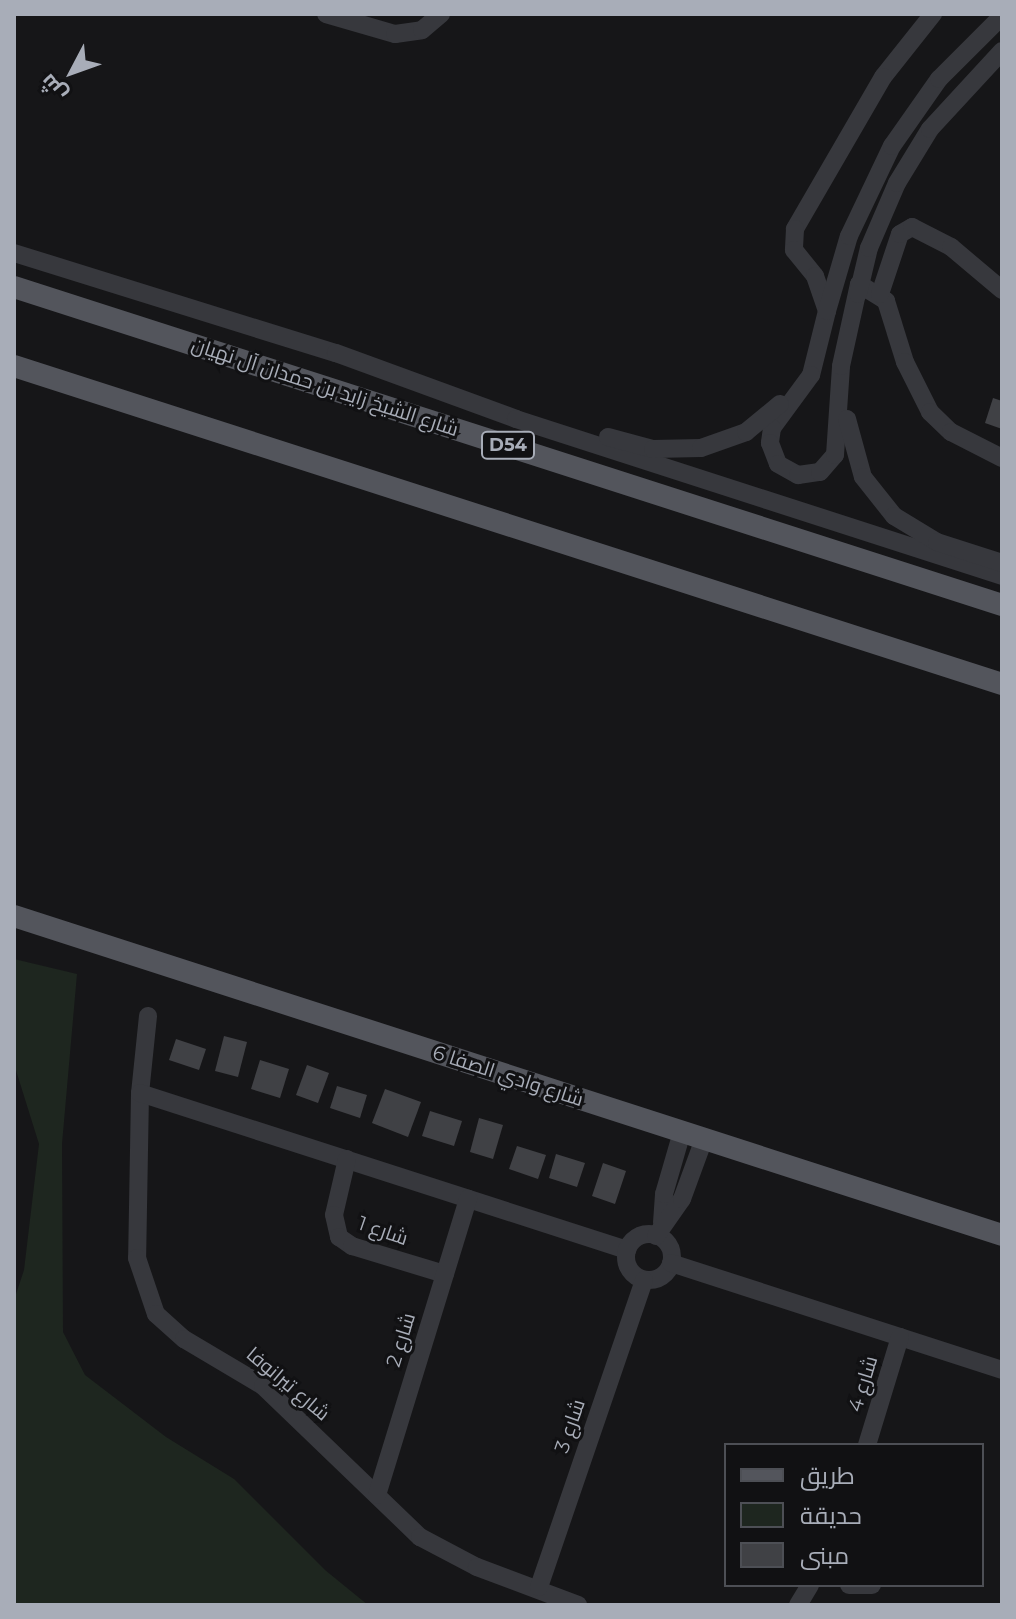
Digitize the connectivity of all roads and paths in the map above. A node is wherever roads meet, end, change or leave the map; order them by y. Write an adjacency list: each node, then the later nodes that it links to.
1 (326, 14): 2 (street)
2 (441, 14)
3 (933, 14): 11 (street)
4 (1002, 16): 11 (street)
5 (1002, 51): 7 (street)
6 (14, 253): 13 (street)
7 (859, 284): 10 (street); 11 (street); 15 (street)
8 (14, 287): 17 (main road, شارع الشيخ زايد بن حمدان آل نهيان / D54)
9 (1002, 290): 10 (street)
10 (880, 294): 14 (street)
11 (827, 311): 13 (street)
12 (14, 366): 18 (main road)
13 (516, 419): 16 (street)
14 (1002, 458)
15 (1002, 563)
16 (1002, 576)
17 (1002, 605)
18 (1002, 684)
19 (14, 916): 22 (main road, شارع وادي الصفا 6)
20 (148, 1016): 21 (street, شارع تيرانوفا)
21 (140, 1093): 24 (street); 37 (street, شارع تيرانوفا)
22 (682, 1132): 23 (main road, شارع وادي الصفا 6); 25 (street)
23 (704, 1139): 26 (street); 29 (main road, شارع وادي الصفا 6)
24 (347, 1159): 27 (street); 32 (street, شارع 1)
25 (674, 1161): 26 (street); 28 (street)
26 (695, 1168): 28 (street)
27 (468, 1199): 30 (street); 32 (street, شارع 2)
28 (660, 1224): 30 (street); 31 (street)
29 (1002, 1235)
30 (627, 1250): 33 (street)
31 (671, 1263): 33 (street); 34 (street)
32 (445, 1274): 37 (street, شارع 2)
33 (644, 1280): 38 (street, شارع 3)
34 (900, 1337): 35 (street); 36 (street, شارع 4)
35 (1002, 1370)
36 (868, 1443)
37 (377, 1495): 38 (street, شارع تيرانوفا)
38 (539, 1587): 40 (street, شارع تيرانوفا)
39 (809, 1587): 41 (street)
40 (578, 1605)
41 (798, 1605)

